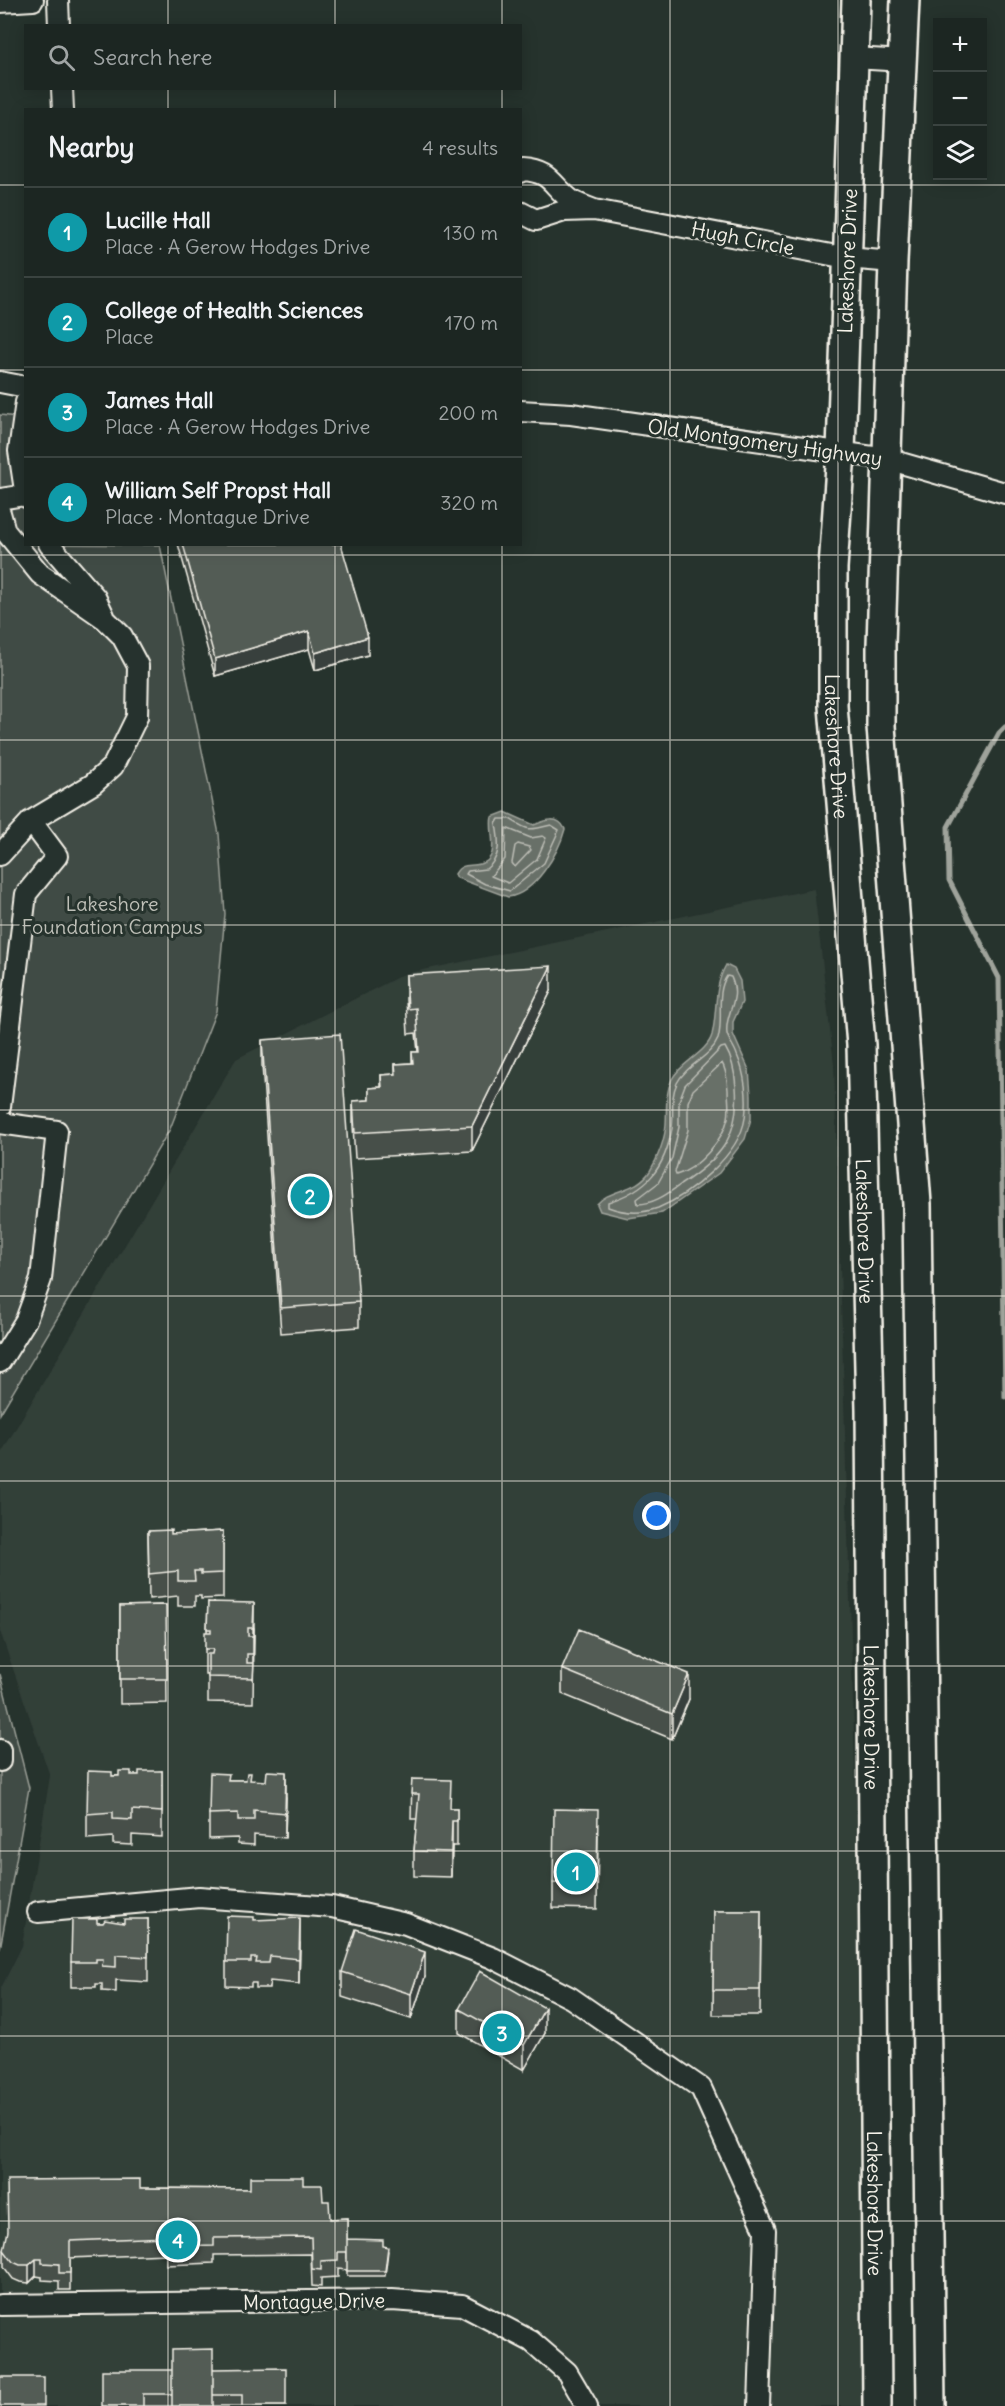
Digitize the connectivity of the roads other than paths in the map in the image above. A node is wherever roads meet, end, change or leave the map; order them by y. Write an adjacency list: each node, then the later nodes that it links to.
1 (33, 0): 5 (street)
2 (58, 0): 6 (street)
3 (856, 0): 7 (main road, Lakeshore Drive)
4 (905, 0): 8 (main road)
5 (0, 2)
6 (59, 24)
7 (854, 58): 8 (street); 14 (main road, Lakeshore Drive)
8 (904, 61): 15 (main road)
9 (62, 90): 10 (street)
10 (63, 108)
11 (522, 171): 12 (street, Hugh Circle)
12 (594, 210): 13 (street, Hugh Circle); 14 (street, Hugh Circle)
13 (522, 213)
14 (847, 258): 15 (street, Hugh Circle); 20 (main road, Lakeshore Drive)
15 (893, 262): 21 (main road)
16 (0, 382): 17 (street)
17 (24, 387)
18 (522, 411): 20 (street, Old Montgomery Highway)
19 (24, 416): 22 (street)
20 (841, 453): 21 (street, Old Montgomery Highway); 32 (main road, Lakeshore Drive)
21 (886, 459): 23 (street, Old Montgomery Highway); 31 (main road)
22 (24, 489)
23 (1005, 492)
24 (24, 496): 25 (street)
25 (0, 499)
26 (0, 513): 28 (street)
27 (51, 546): 28 (street)
28 (105, 619): 29 (street)
29 (31, 821): 30 (street); 33 (street)
30 (0, 855)
31 (905, 1043): 32 (main road); 43 (main road)
32 (861, 1045): 42 (main road, Lakeshore Drive)
33 (0, 1107)
34 (0, 1124): 35 (street)
35 (0, 1362)
36 (0, 1750): 37 (street)
37 (0, 1761)
38 (38, 1912): 41 (street)
39 (0, 2305): 40 (street, Montague Drive)
40 (587, 2406)
41 (759, 2406)
42 (878, 2406)
43 (931, 2406)

